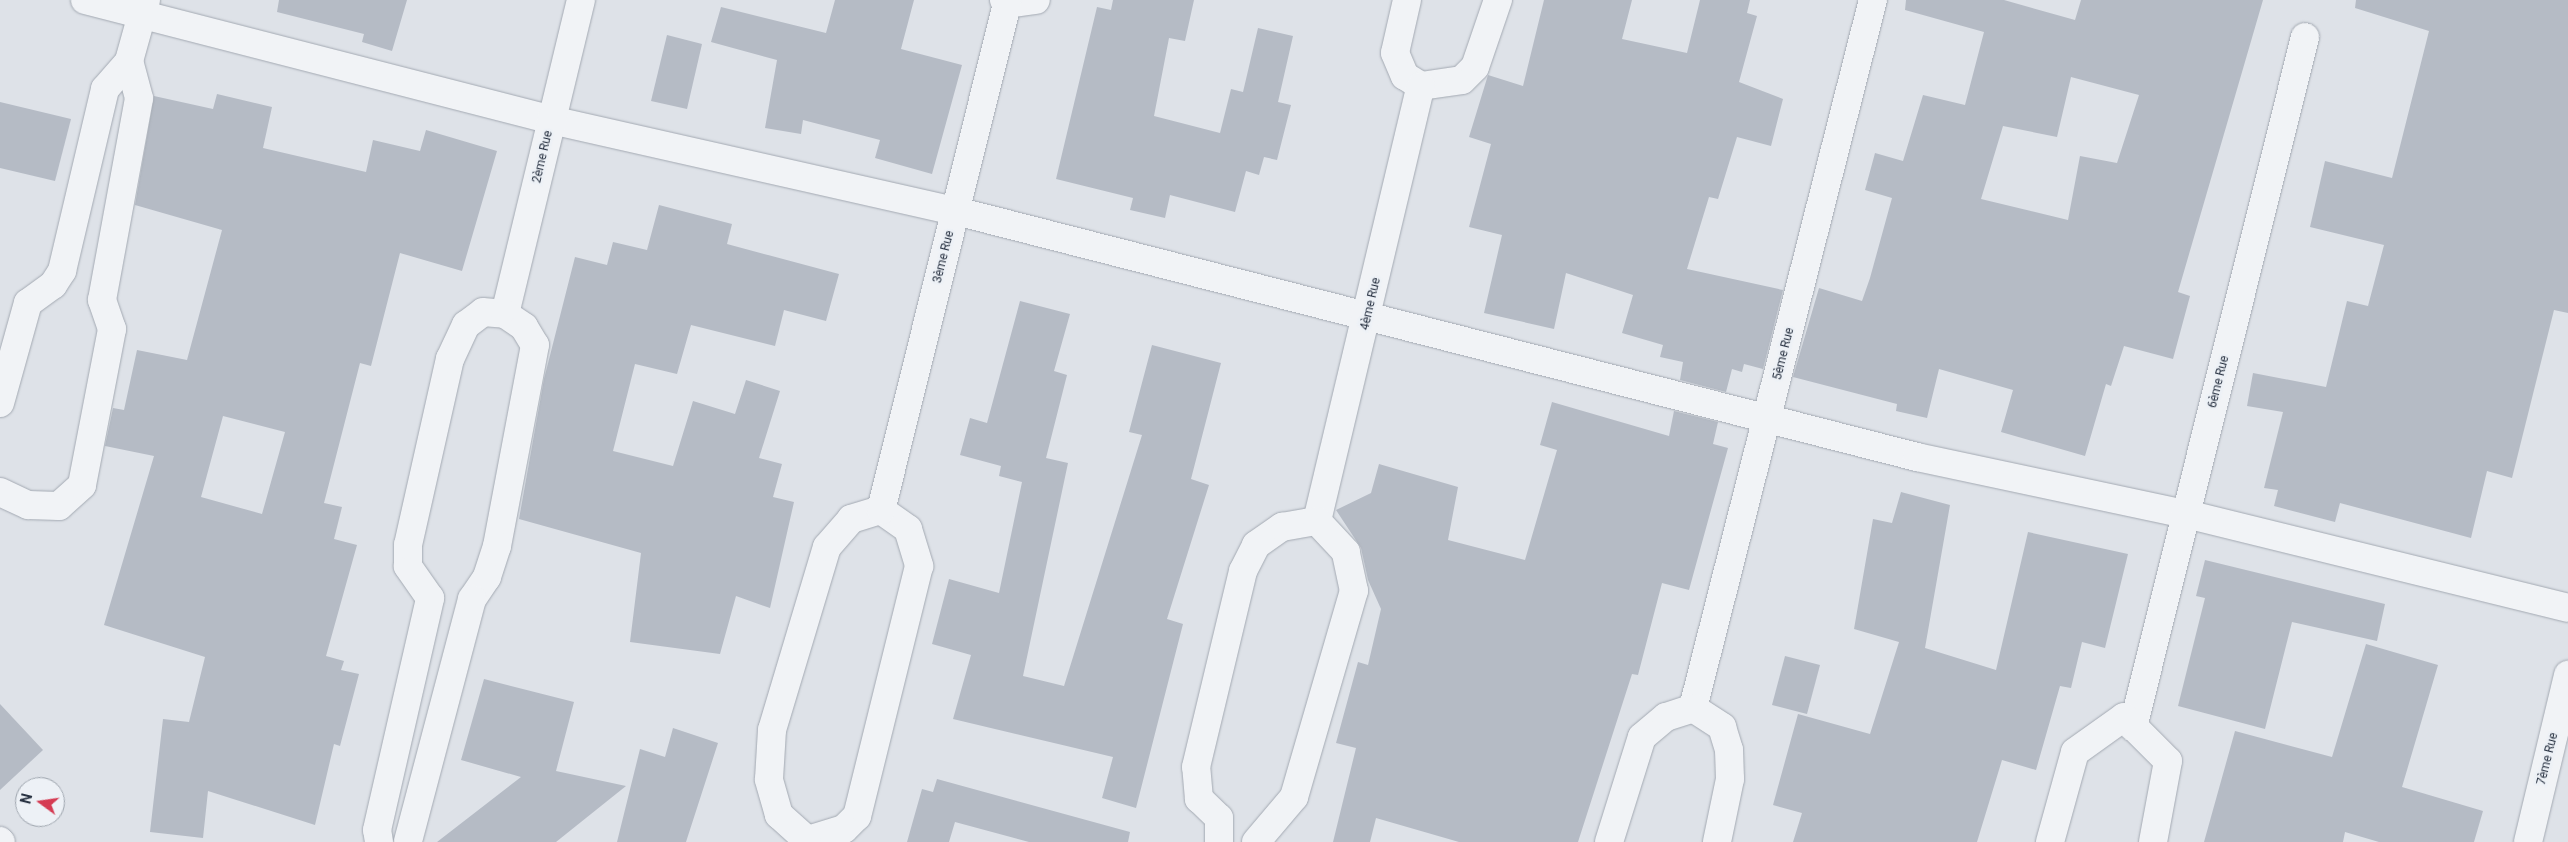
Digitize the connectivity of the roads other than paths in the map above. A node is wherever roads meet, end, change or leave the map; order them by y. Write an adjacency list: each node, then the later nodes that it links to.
1 (85, 0): 8 (street)
2 (581, 0): 12 (street, 2ème Rue)
3 (1036, 0): 7 (street)
4 (1407, 0): 11 (street)
5 (1498, 0): 11 (street)
6 (1873, 0): 19 (street, 5ème Rue)
7 (1006, 2): 13 (street, 3ème Rue)
8 (144, 8): 10 (street); 12 (street)
9 (2305, 37): 22 (street, 6ème Rue)
10 (129, 61): 14 (street); 15 (street)
11 (1420, 86): 17 (street, 4ème Rue)
12 (552, 120): 13 (street); 16 (street, 2ème Rue)
13 (956, 211): 17 (street); 21 (street, 3ème Rue)
14 (62, 270): 15 (street); 18 (street)
15 (105, 281): 20 (street)
16 (505, 314): 25 (street); 26 (street)
17 (1368, 315): 19 (street); 23 (street, 4ème Rue)
18 (0, 403)
19 (1768, 416): 22 (street); 28 (street, 5ème Rue)
20 (0, 492)
21 (882, 510): 30 (street); 30 (street)
22 (2186, 514): 24 (street); 29 (street, 6ème Rue)
23 (1317, 521): 31 (street); 34 (street)
24 (2568, 608)
25 (423, 620): 26 (street); 32 (street)
26 (462, 630): 33 (street)
27 (2568, 676): 39 (street, 7ème Rue)
28 (1693, 708): 35 (street); 36 (street)
29 (2133, 726): 37 (street); 38 (street)
30 (807, 841)
31 (1222, 841)
32 (379, 842)
33 (408, 842)
34 (1256, 842)
35 (1608, 842)
36 (1717, 842)
37 (2050, 842)
38 (2153, 842)
39 (2528, 842)

